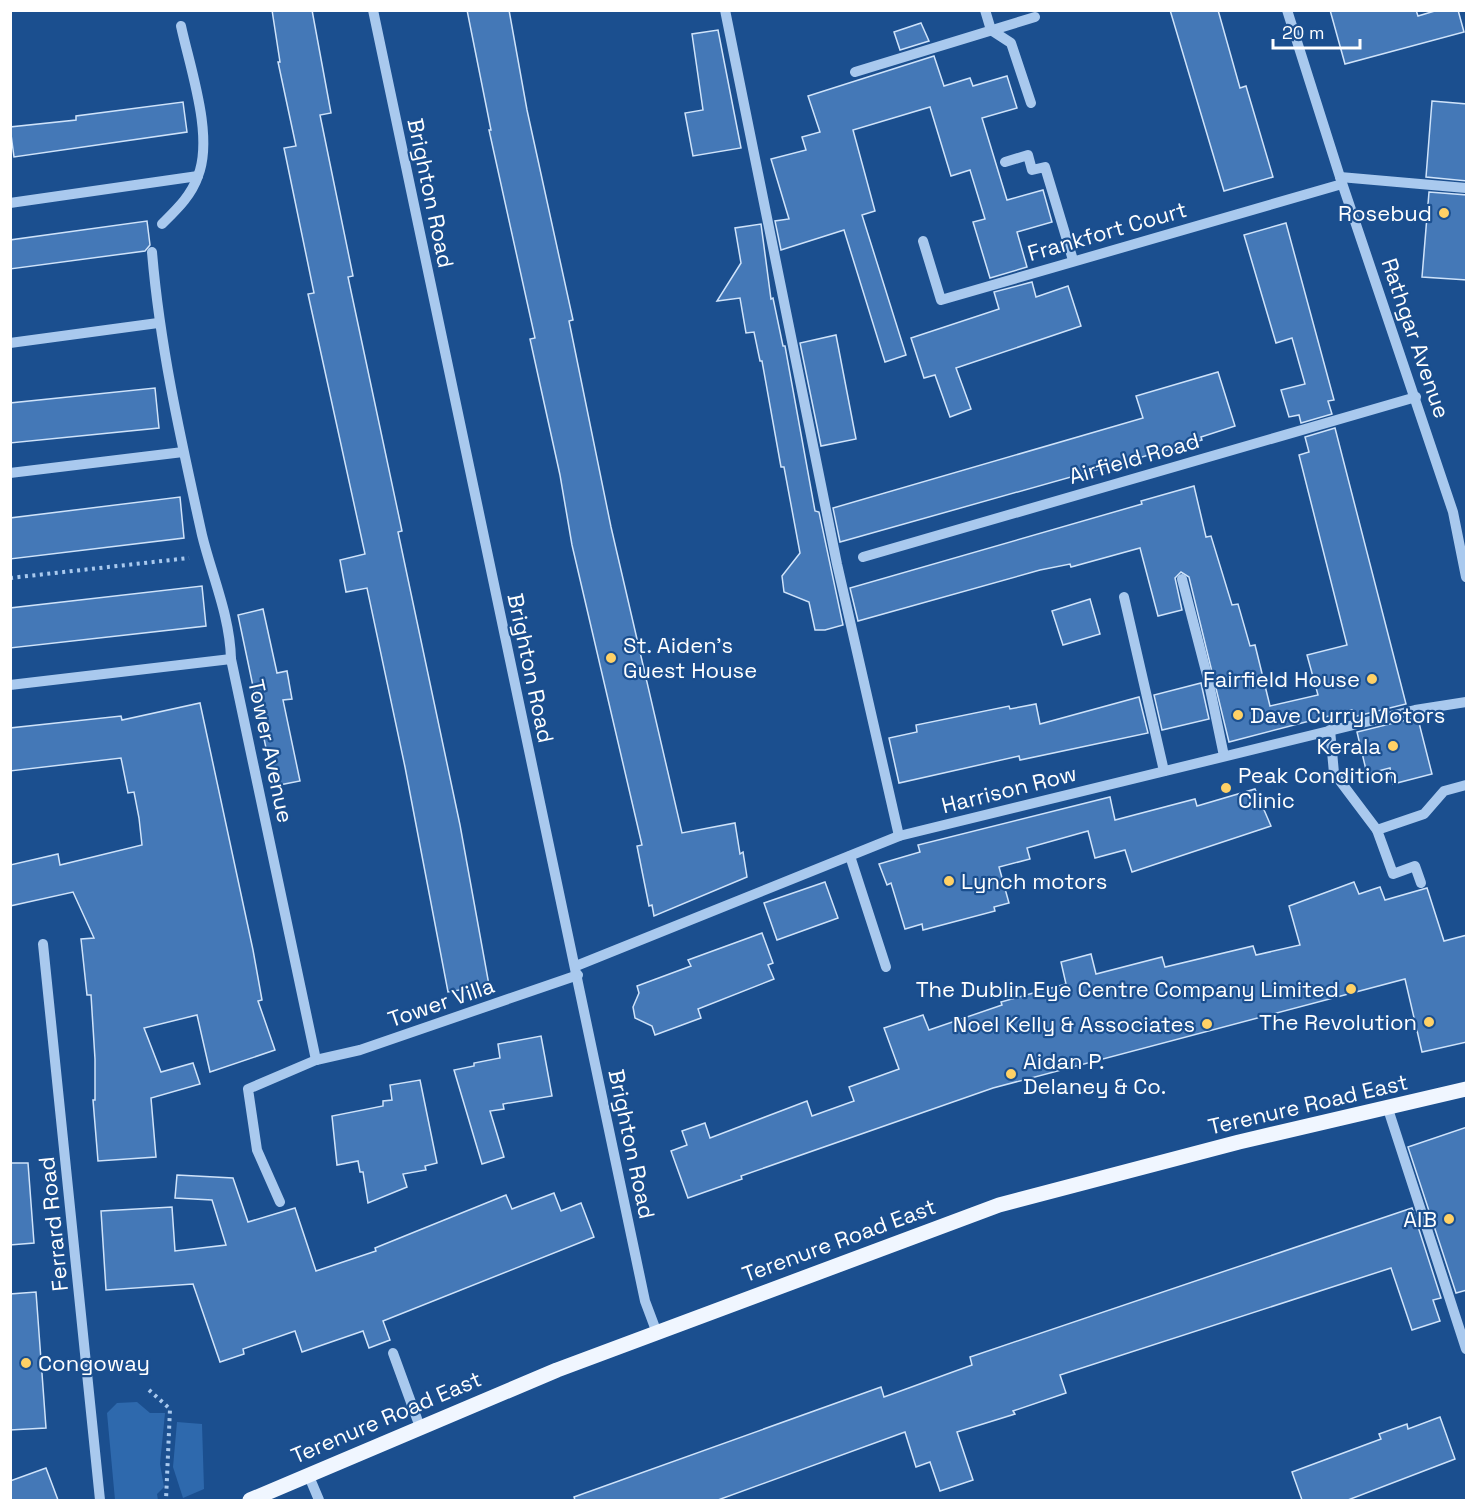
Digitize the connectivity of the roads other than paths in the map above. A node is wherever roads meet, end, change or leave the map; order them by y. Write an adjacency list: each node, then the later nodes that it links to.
1 (373, 10): 41 (street, Brighton Road)
2 (724, 10): 36 (street)
3 (986, 10): 7 (street)
4 (1287, 10): 12 (street, Rathgar Avenue)
5 (1035, 17): 7 (street)
6 (182, 26): 11 (street)
7 (991, 30): 8 (street); 9 (street)
8 (855, 72)
9 (1031, 103)
10 (1005, 162): 18 (street)
11 (198, 176): 14 (street); 15 (street)
12 (1341, 180): 13 (street); 18 (street, Frankfort Court); 21 (street, Rathgar Avenue)
13 (1467, 188)
14 (10, 203)
15 (162, 224)
16 (923, 241): 18 (street, Frankfort Court)
17 (152, 252): 19 (street, Tower Avenue)
18 (1073, 260)
19 (158, 323): 20 (street); 22 (street, Tower Avenue)
20 (10, 344)
21 (1416, 397): 24 (street, Airfield Road); 25 (street, Rathgar Avenue)
22 (183, 452): 23 (street); 28 (street, Tower Avenue)
23 (10, 473)
24 (863, 557)
25 (1467, 577)
26 (1182, 579): 32 (street)
27 (1124, 597): 33 (street)
28 (231, 659): 29 (street); 42 (street, Tower Avenue)
29 (10, 686)
30 (1467, 702): 31 (street, Harrison Row)
31 (1330, 730): 32 (street, Harrison Row); 35 (street)
32 (1224, 756): 33 (street, Harrison Row)
33 (1164, 771): 36 (street, Harrison Row)
34 (1467, 785): 35 (street)
35 (1377, 830): 38 (street)
36 (899, 836): 37 (street, Harrison Row)
37 (850, 856): 40 (street); 41 (street, Harrison Row)
38 (1421, 883)
39 (43, 944): 51 (street, Ferrard Road)
40 (886, 967)
41 (577, 970): 42 (street, Tower Villa); 46 (street, Brighton Road)
42 (316, 1060): 45 (street, Tower Villa)
43 (1467, 1089): 44 (main road, Terenure Road East)
44 (1388, 1109): 46 (main road, Terenure Road East); 47 (street)
45 (280, 1202)
46 (657, 1333): 49 (main road, Terenure Road East)
47 (1467, 1349)
48 (393, 1353): 49 (street)
49 (420, 1427): 50 (main road, Terenure Road East)
50 (308, 1474): 52 (main road, Terenure Road East); 53 (street)
51 (100, 1500)
52 (250, 1500)
53 (320, 1500)

